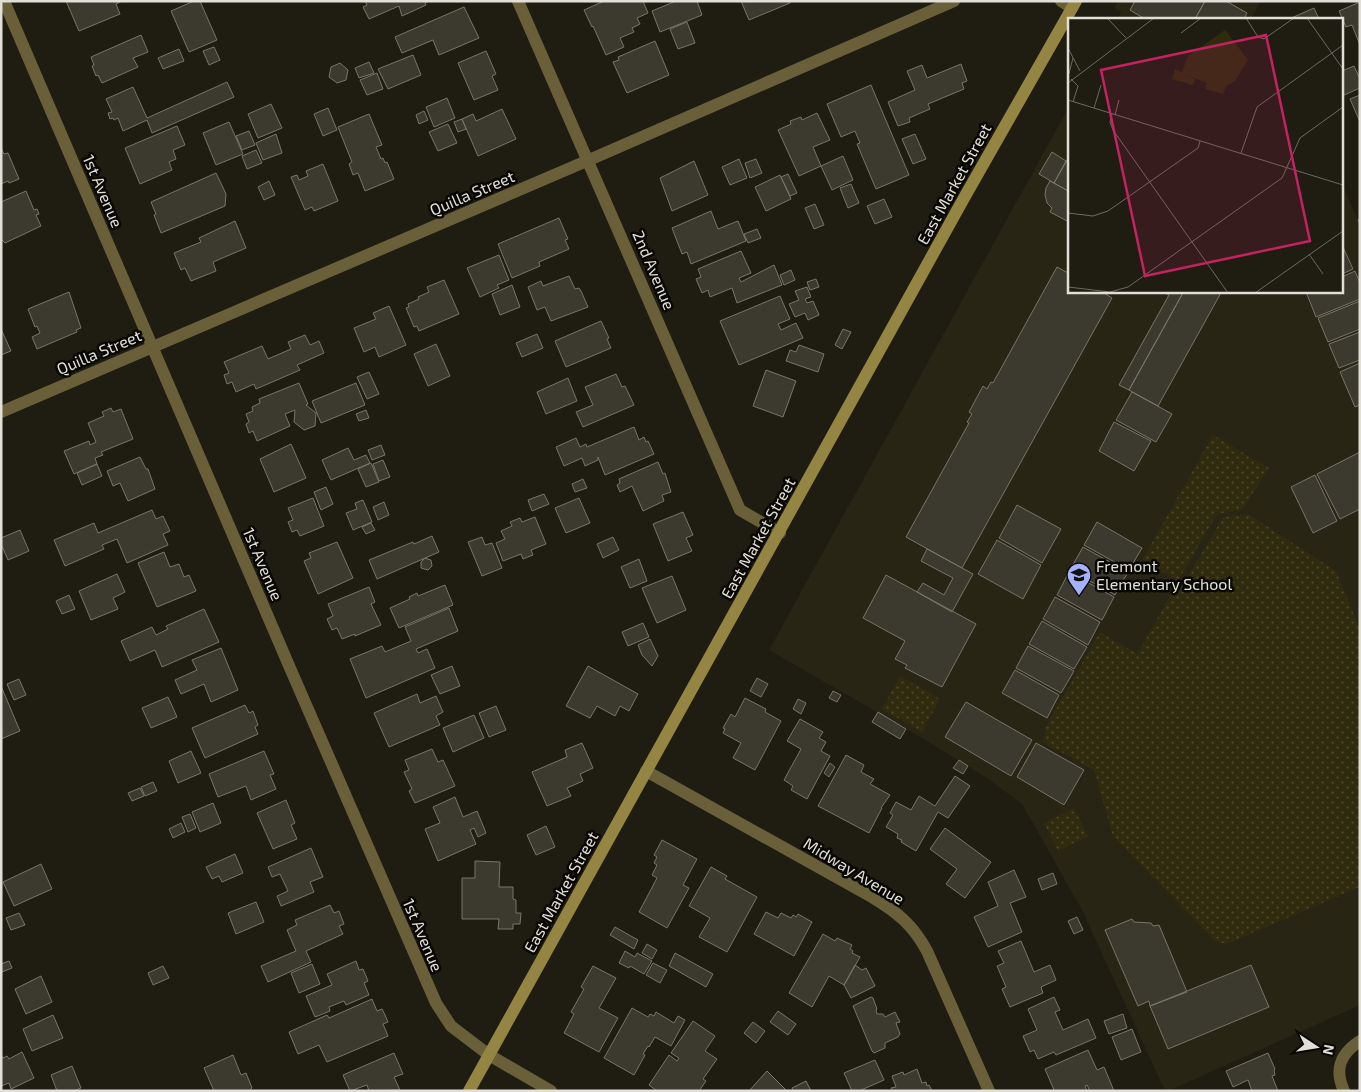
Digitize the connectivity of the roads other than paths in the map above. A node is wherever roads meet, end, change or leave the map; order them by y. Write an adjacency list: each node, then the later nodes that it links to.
1 (4, 1): 6 (street, 1st Avenue)
2 (518, 1): 5 (street, 2nd Avenue)
3 (954, 1): 5 (street, Quilla Street)
4 (1070, 3): 8 (main road, East Market Street)
5 (589, 160): 6 (street, Quilla Street); 8 (street, 2nd Avenue)
6 (152, 347): 7 (street, Quilla Street); 11 (street, 1st Avenue)
7 (1, 412)
8 (780, 532): 9 (main road, East Market Street)
9 (646, 771): 11 (main road, East Market Street); 14 (street, Midway Avenue)
10 (1360, 1041): 15 (street)
11 (488, 1055): 12 (main road, East Market Street); 13 (street, 1st Avenue)
12 (469, 1091)
13 (551, 1091)
14 (989, 1091)
15 (1344, 1091)

